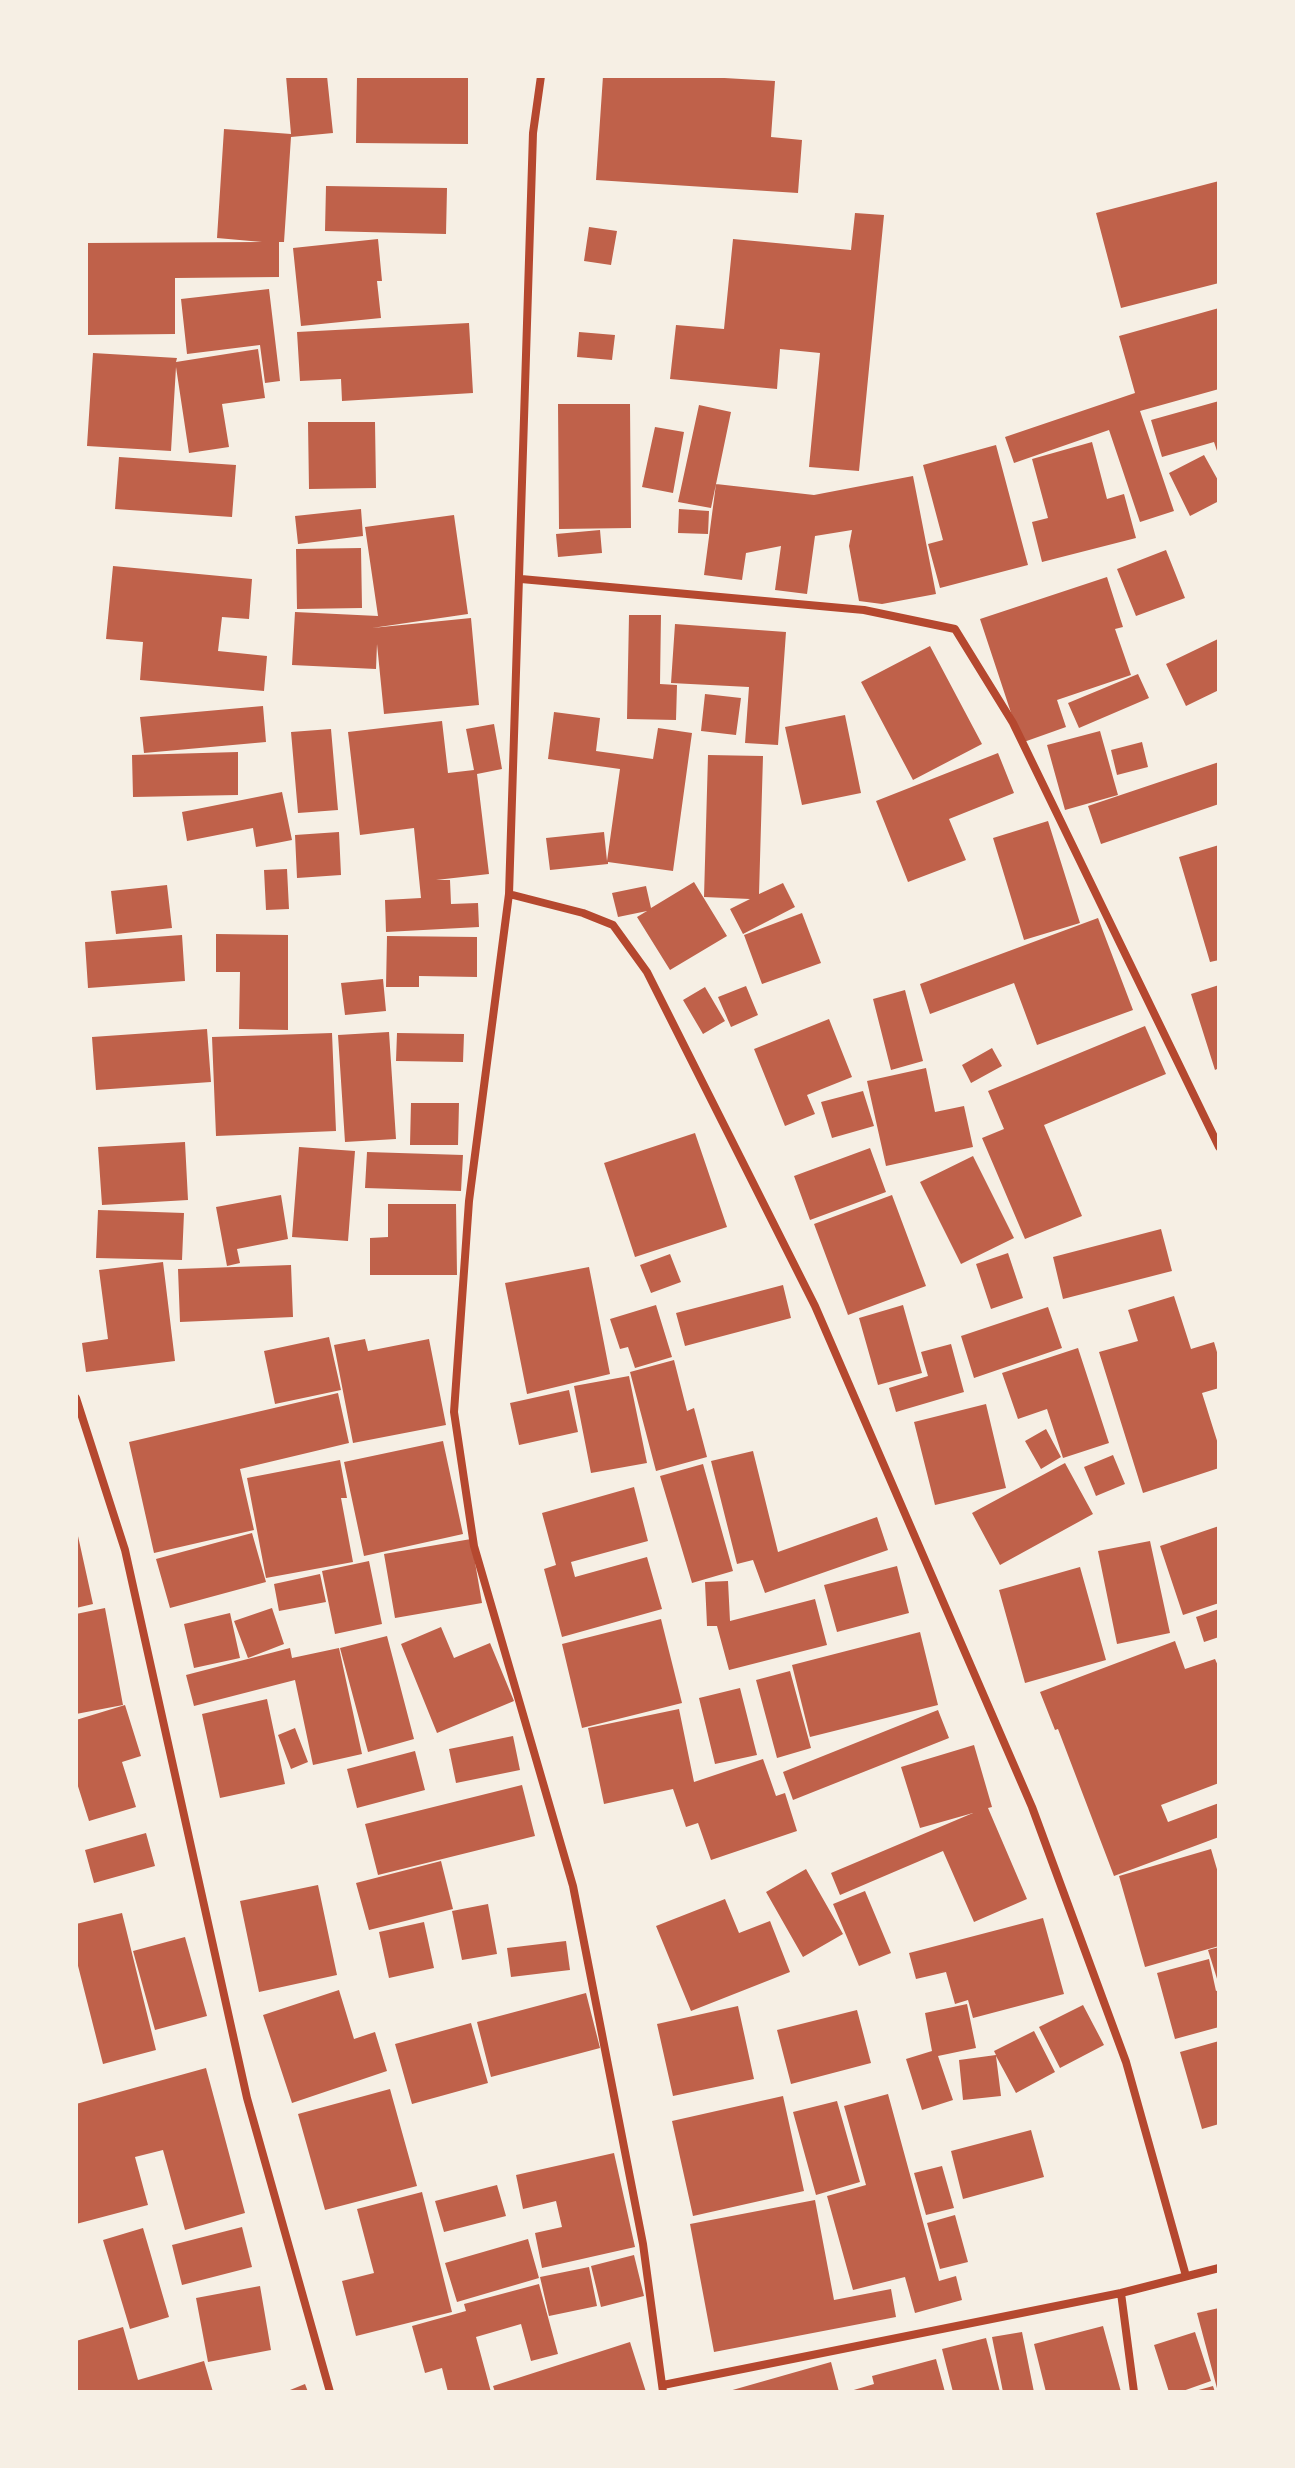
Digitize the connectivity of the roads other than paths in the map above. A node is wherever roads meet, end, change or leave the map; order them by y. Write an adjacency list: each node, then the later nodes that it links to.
1 (541, 76): 2 (street)
2 (521, 579): 3 (street); 4 (street)
3 (509, 894): 7 (street); 9 (street)
4 (1219, 1147)
5 (76, 1398): 10 (street)
6 (1219, 2268): 7 (street)
7 (1186, 2276): 8 (street)
8 (1121, 2293): 9 (street); 11 (street)
9 (663, 2388)
10 (330, 2392)
11 (1134, 2392)

